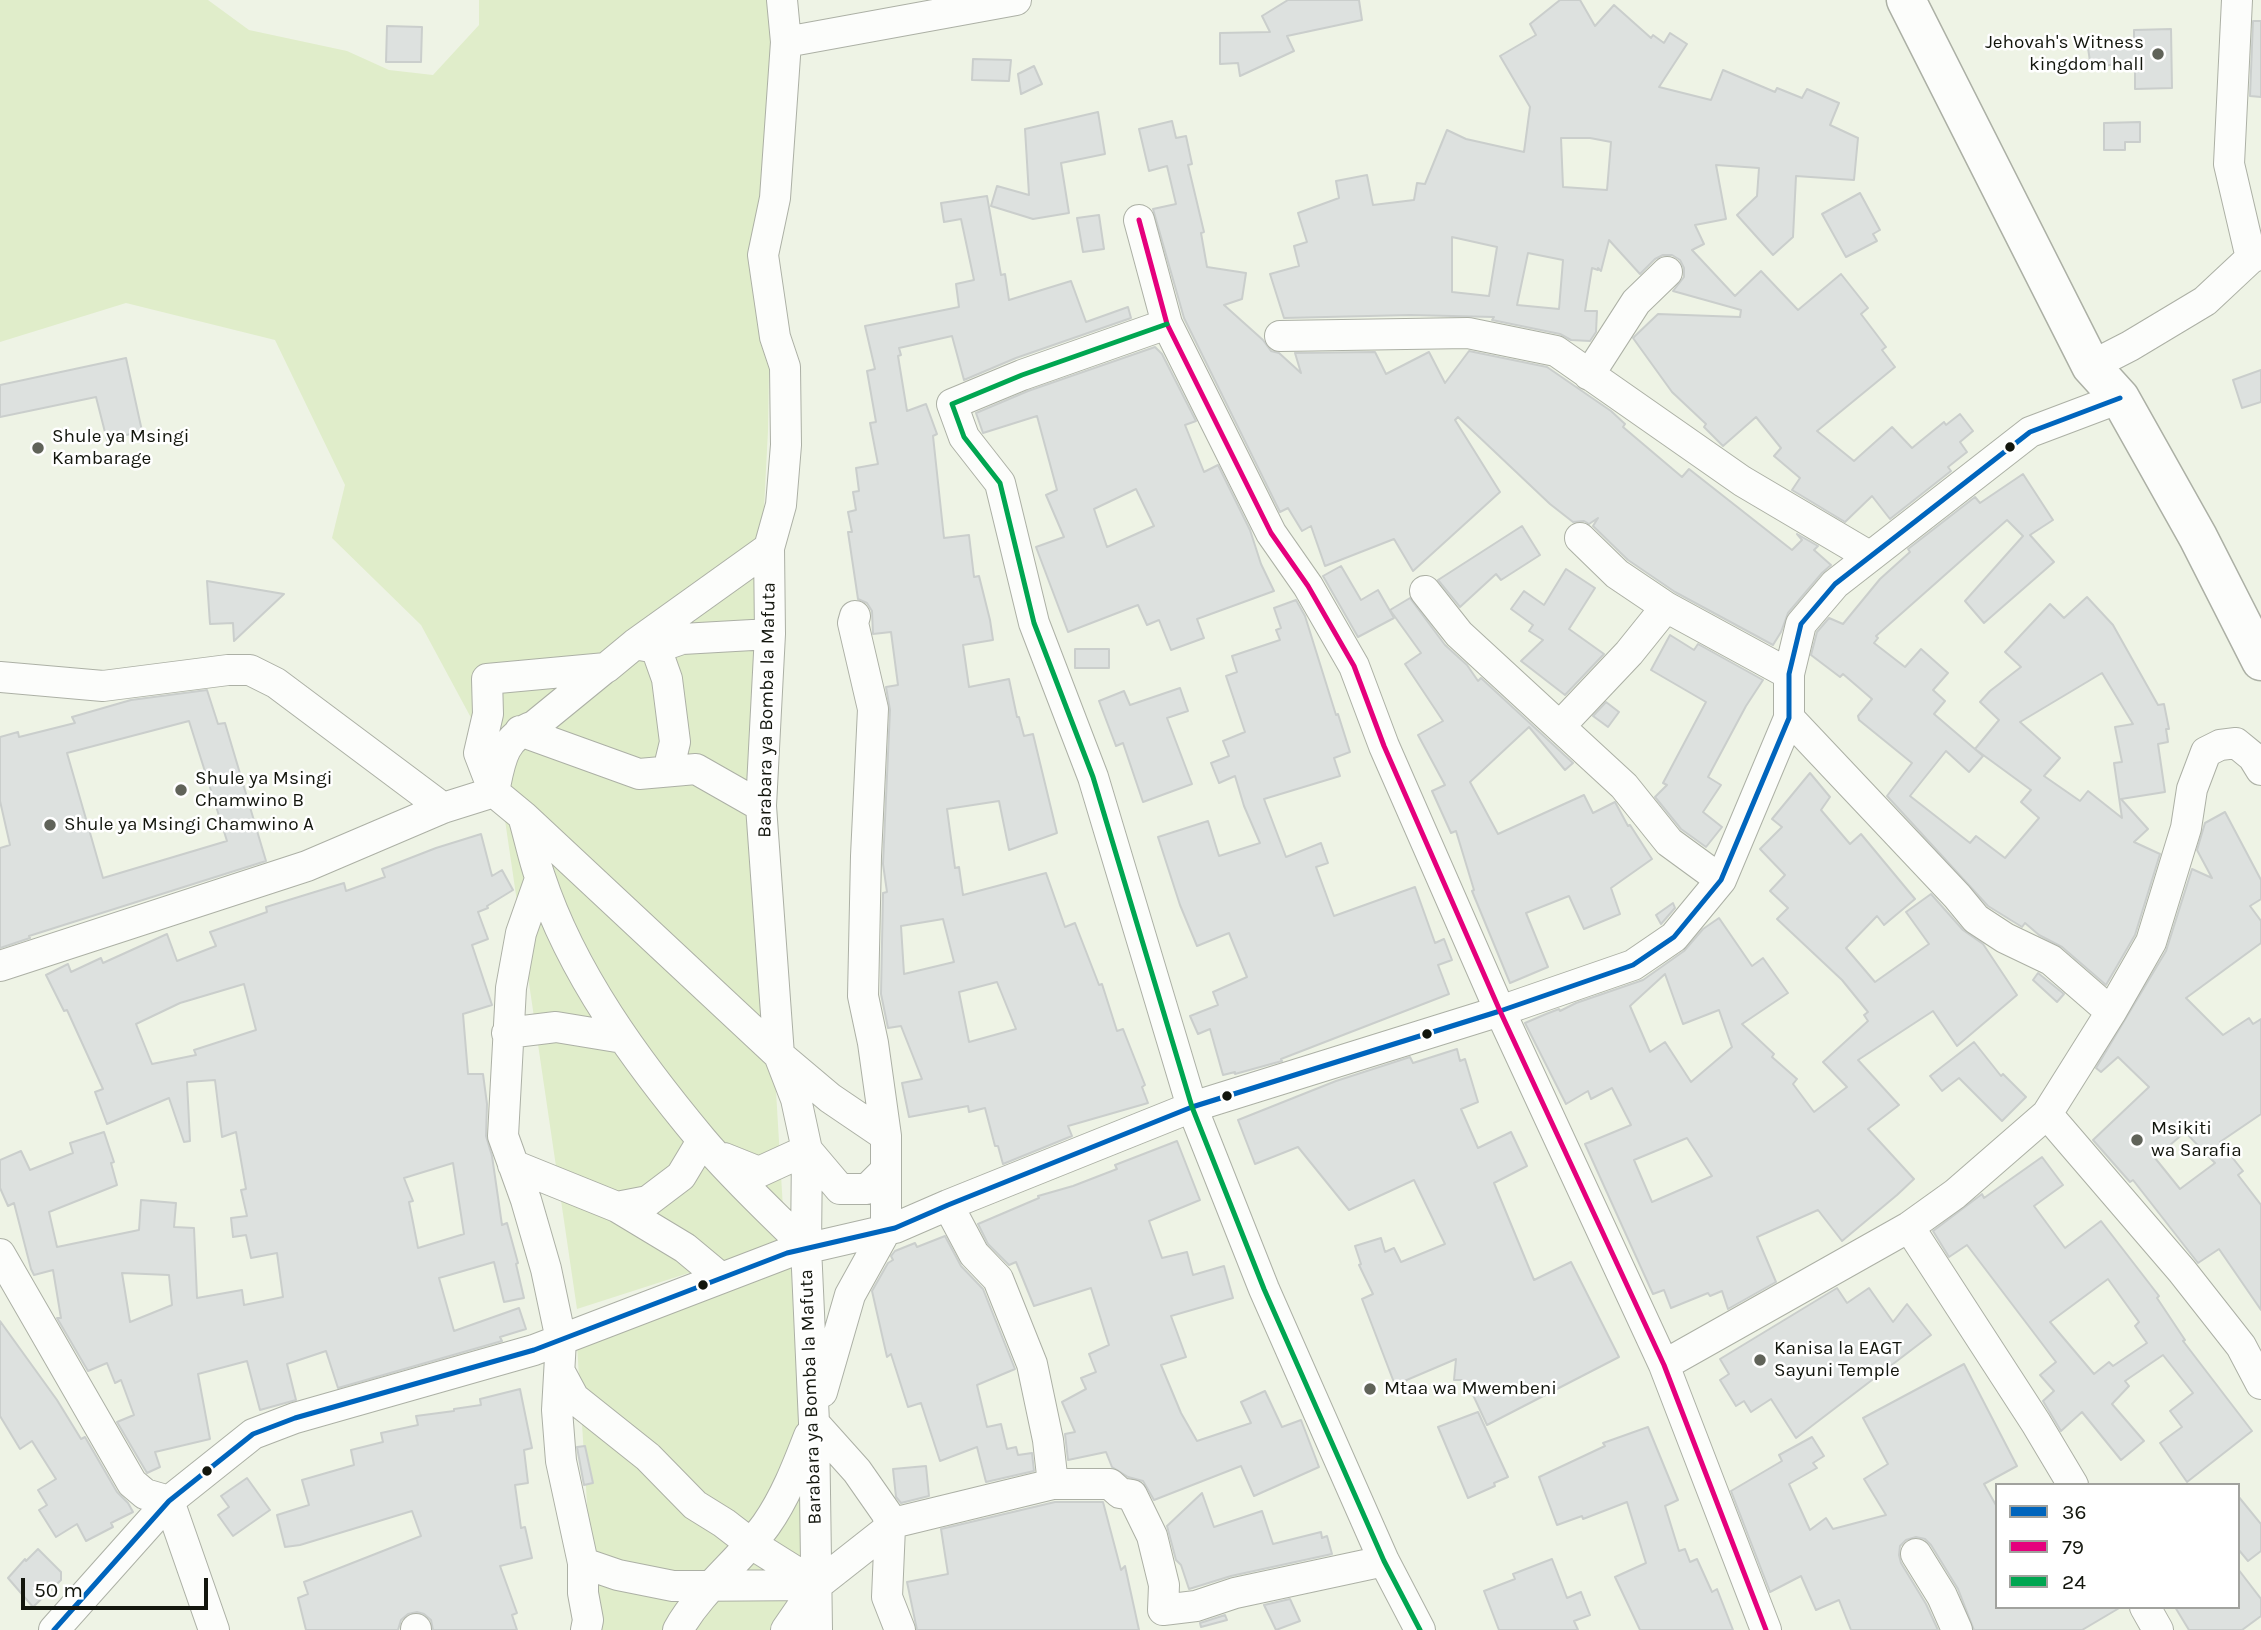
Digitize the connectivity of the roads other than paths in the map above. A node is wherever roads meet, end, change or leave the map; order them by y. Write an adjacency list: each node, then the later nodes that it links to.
1 (782, 0): 5 (street, Barabara ya Bomba la Mafuta)
2 (1016, 0): 5 (street)
3 (1906, 0): 11 (highway)
4 (2238, 0): 7 (street)
5 (786, 43): 15 (street, Barabara ya Bomba la Mafuta)
6 (1139, 220): 9 (street)
7 (2256, 256): 11 (street)
8 (1667, 272): 12 (street)
9 (1167, 324): 40 (street); 45 (street)
10 (1280, 336): 12 (street)
11 (2091, 366): 13 (highway)
12 (1589, 375): 16 (street)
13 (2120, 398): 16 (street); 22 (highway)
14 (1580, 538): 18 (street)
15 (769, 548): 20 (street, Barabara ya Bomba la Mafuta); 21 (street)
16 (1869, 556): 24 (street)
17 (1424, 591): 27 (street)
18 (1666, 607): 24 (street); 27 (street)
19 (855, 616): 47 (street)
20 (771, 634): 21 (street); 32 (street, Barabara ya Bomba la Mafuta)
21 (645, 646): 23 (street); 30 (street)
22 (2261, 661)
23 (606, 668): 28 (street); 31 (street)
24 (1789, 674): 26 (street)
25 (0, 677): 33 (street)
26 (1789, 718): 36 (street); 41 (street)
27 (1560, 726): 36 (street)
28 (520, 731): 30 (street); 31 (street)
29 (2261, 770): 41 (street)
30 (668, 771): 32 (street)
31 (494, 792): 33 (street); 34 (street)
32 (761, 807): 44 (street, Barabara ya Bomba la Mafuta)
33 (443, 808): 39 (street)
34 (523, 816): 35 (street); 37 (street)
35 (540, 879): 38 (street); 42 (street)
36 (1721, 880): 40 (street)
37 (604, 892): 38 (street); 44 (street)
38 (559, 921): 43 (street)
39 (0, 966)
40 (1500, 1011): 45 (street); 60 (street)
41 (2111, 1012): 46 (street)
42 (508, 1033): 43 (street); 50 (street)
43 (624, 1038): 48 (street)
44 (779, 1055): 47 (street); 49 (street, Barabara ya Bomba la Mafuta)
45 (1192, 1107): 52 (street); 71 (street)
46 (2047, 1114): 54 (street); 62 (street)
47 (886, 1136): 51 (street)
48 (710, 1148): 49 (street); 53 (street); 56 (street)
49 (807, 1150): 51 (street); 56 (street, Barabara ya Bomba la Mafuta)
50 (513, 1165): 53 (street); 59 (street)
51 (886, 1170): 55 (street)
52 (948, 1205): 55 (street); 65 (street)
53 (617, 1208): 58 (street)
54 (1909, 1227): 60 (street); 64 (street)
55 (886, 1230): 56 (street); 63 (street)
56 (806, 1247): 58 (street); 63 (street, Barabara ya Bomba la Mafuta)
57 (0, 1254): 66 (street)
58 (720, 1278): 59 (street)
59 (561, 1340): 61 (street); 66 (street)
60 (1664, 1365): 87 (street)
61 (561, 1373): 69 (street); 73 (street)
62 (2261, 1384)
63 (814, 1423): 67 (street); 68 (street, Barabara ya Bomba la Mafuta); 69 (street)
64 (2072, 1483)
65 (1053, 1484): 67 (street); 78 (street)
66 (169, 1501): 79 (street); 80 (street)
67 (890, 1527): 72 (street); 76 (street)
68 (817, 1531): 72 (street); 74 (street, Barabara ya Bomba la Mafuta)
69 (750, 1544): 74 (street); 75 (street)
70 (1916, 1554): 88 (street)
71 (1384, 1560): 78 (street); 86 (street)
72 (846, 1561): 74 (street); 76 (street)
73 (583, 1563): 75 (street); 81 (street)
74 (817, 1585): 75 (street); 83 (street); 84 (street, Barabara ya Bomba la Mafuta)
75 (708, 1587): 82 (street)
76 (887, 1597): 85 (street)
77 (2146, 1609): 89 (street)
78 (1165, 1620)
79 (54, 1630)
80 (214, 1630)
81 (586, 1630)
82 (678, 1630)
83 (786, 1630)
84 (817, 1630)
85 (900, 1630)
86 (1420, 1630)
87 (1766, 1630)
88 (1956, 1630)
89 (2158, 1630)

